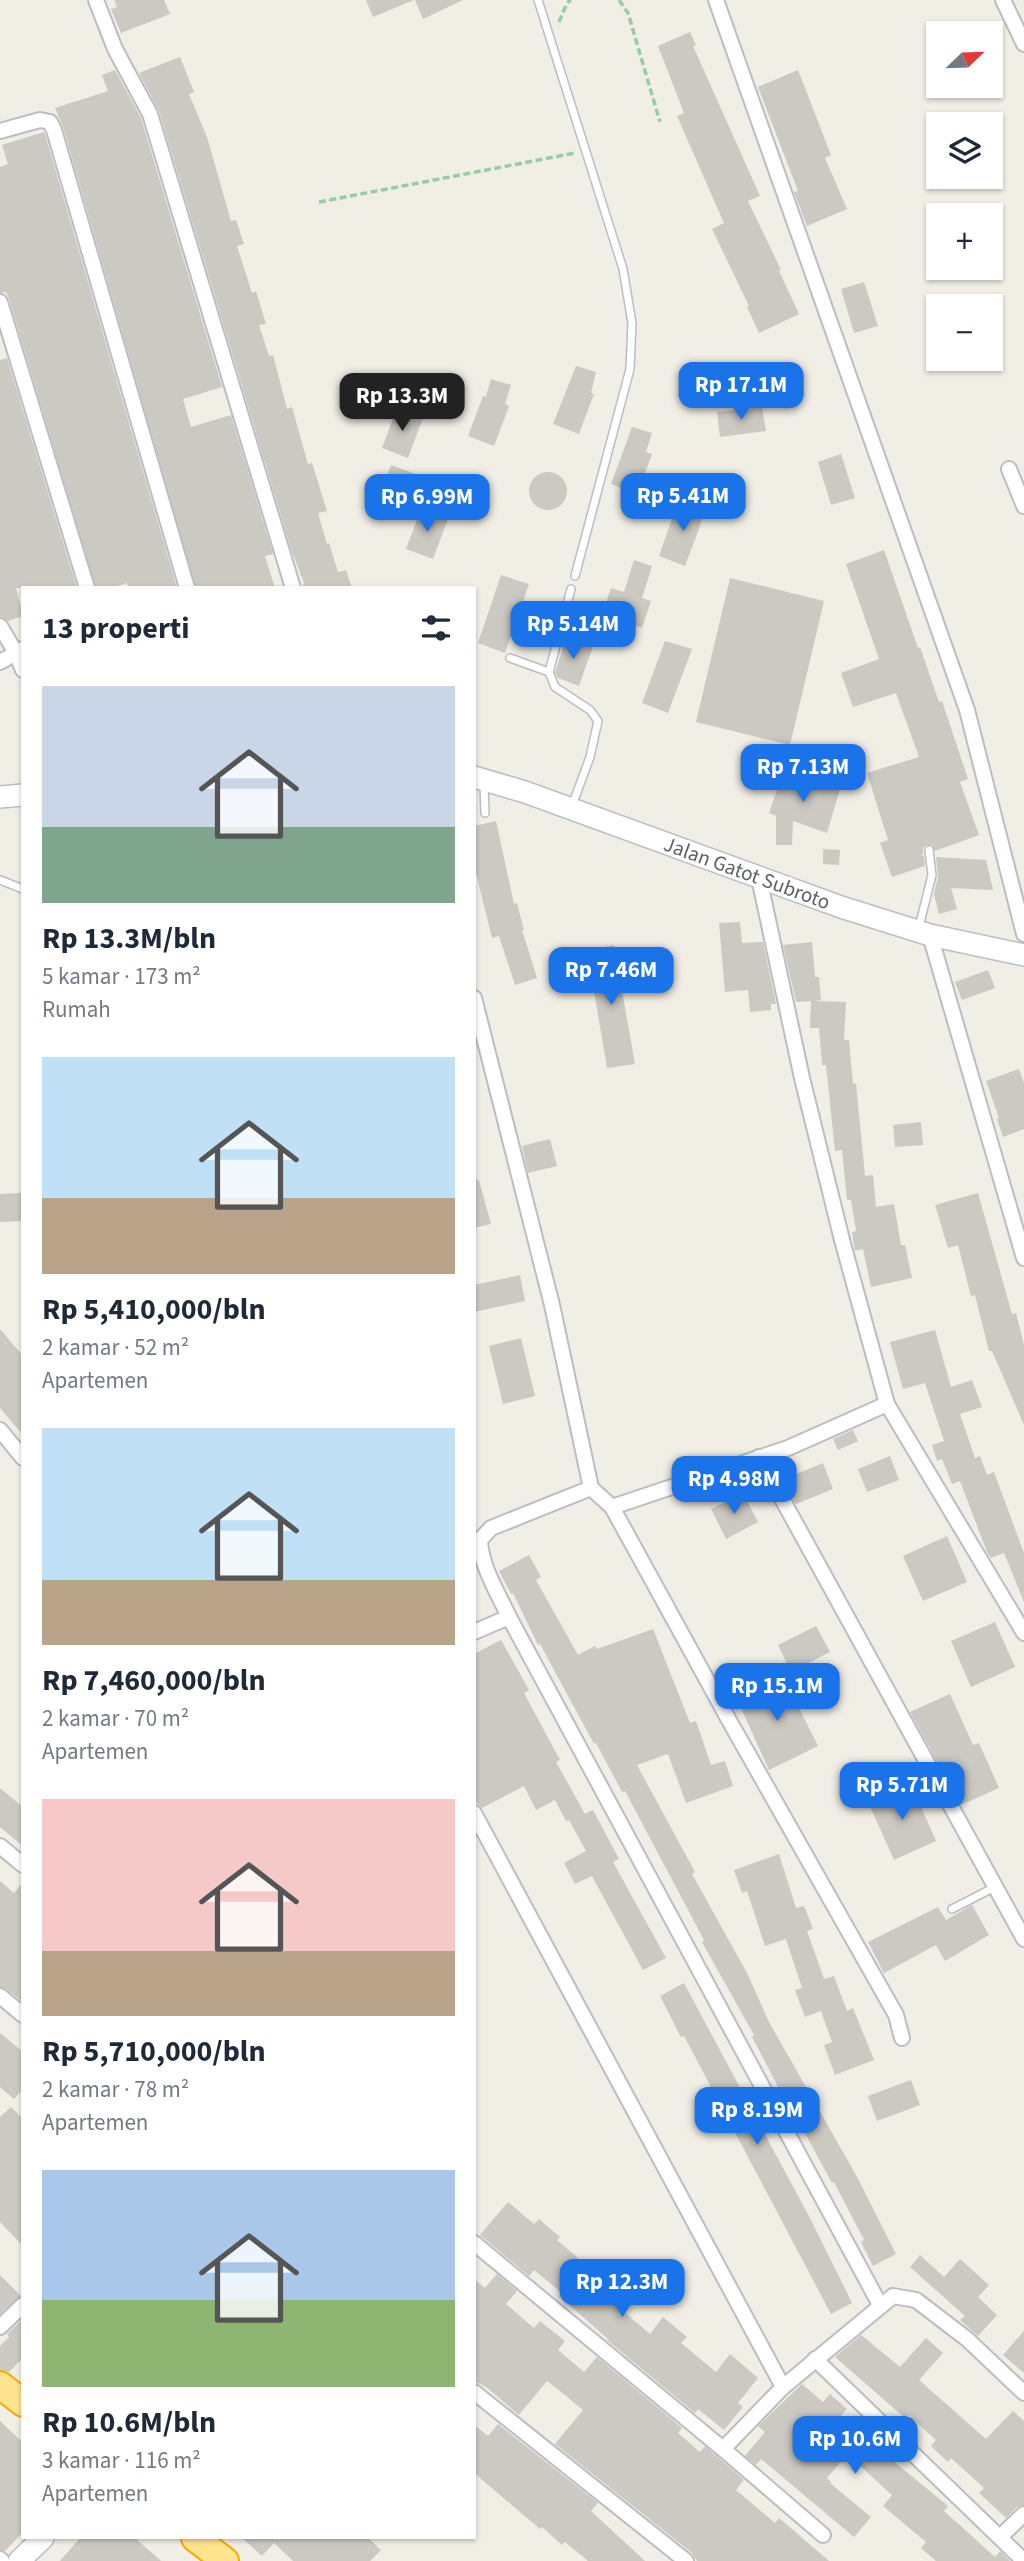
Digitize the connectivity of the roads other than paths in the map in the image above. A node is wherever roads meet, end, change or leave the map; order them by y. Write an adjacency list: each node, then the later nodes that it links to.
1 (96, 0): 13 (street)
2 (538, 0): 10 (lane)
3 (716, 0): 30 (street)
4 (1003, 0): 5 (street)
5 (1024, 44)
6 (0, 131): 12 (street)
7 (0, 302): 11 (street)
8 (1009, 469): 9 (street)
9 (1024, 506)
10 (575, 576)
11 (86, 586)
12 (186, 586)
13 (292, 586)
14 (571, 589): 19 (lane)
15 (0, 626): 16 (street)
16 (19, 651): 18 (street)
17 (510, 658): 19 (lane)
18 (0, 662)
19 (549, 672): 23 (lane)
20 (479, 779): 23 (street, Jalan Gatot Subroto); 24 (lane)
21 (21, 795): 22 (street)
22 (0, 797)
23 (571, 810): 26 (street, Jalan Gatot Subroto)
24 (485, 813)
25 (929, 850): 29 (lane)
26 (759, 878): 29 (street, Jalan Gatot Subroto); 34 (street)
27 (0, 880): 28 (lane)
28 (21, 887)
29 (924, 933): 31 (street, Jalan Gatot Subroto); 33 (street)
30 (1024, 934)
31 (1024, 955)
32 (476, 1006): 38 (street)
33 (1024, 1258)
34 (887, 1404): 37 (street); 42 (street)
35 (0, 1430): 36 (street)
36 (21, 1456)
37 (759, 1457): 39 (street); 46 (street)
38 (591, 1488): 39 (street); 40 (street)
39 (612, 1507): 51 (street)
40 (509, 1617): 41 (street); 53 (street)
41 (476, 1631)
42 (1024, 1633)
43 (476, 1817): 58 (street)
44 (0, 1846): 45 (street)
45 (21, 1863)
46 (995, 1887): 47 (lane); 48 (street)
47 (952, 1909)
48 (1024, 1939)
49 (0, 1996): 50 (street)
50 (21, 2013)
51 (902, 2038)
52 (476, 2245): 62 (street)
53 (880, 2305): 56 (street); 59 (street)
54 (21, 2307): 55 (street)
55 (0, 2327)
56 (814, 2360): 58 (street); 65 (street)
57 (0, 2385): 61 (highway)
58 (783, 2387): 62 (street)
59 (1024, 2393)
60 (476, 2394): 70 (street)
61 (21, 2401)
62 (723, 2449): 64 (street)
63 (1024, 2514): 65 (street)
64 (822, 2535)
65 (1000, 2537): 71 (street)
66 (42, 2539): 68 (street)
67 (196, 2539): 69 (highway)
68 (19, 2561)
69 (225, 2561)
70 (686, 2561)
71 (1024, 2561)

